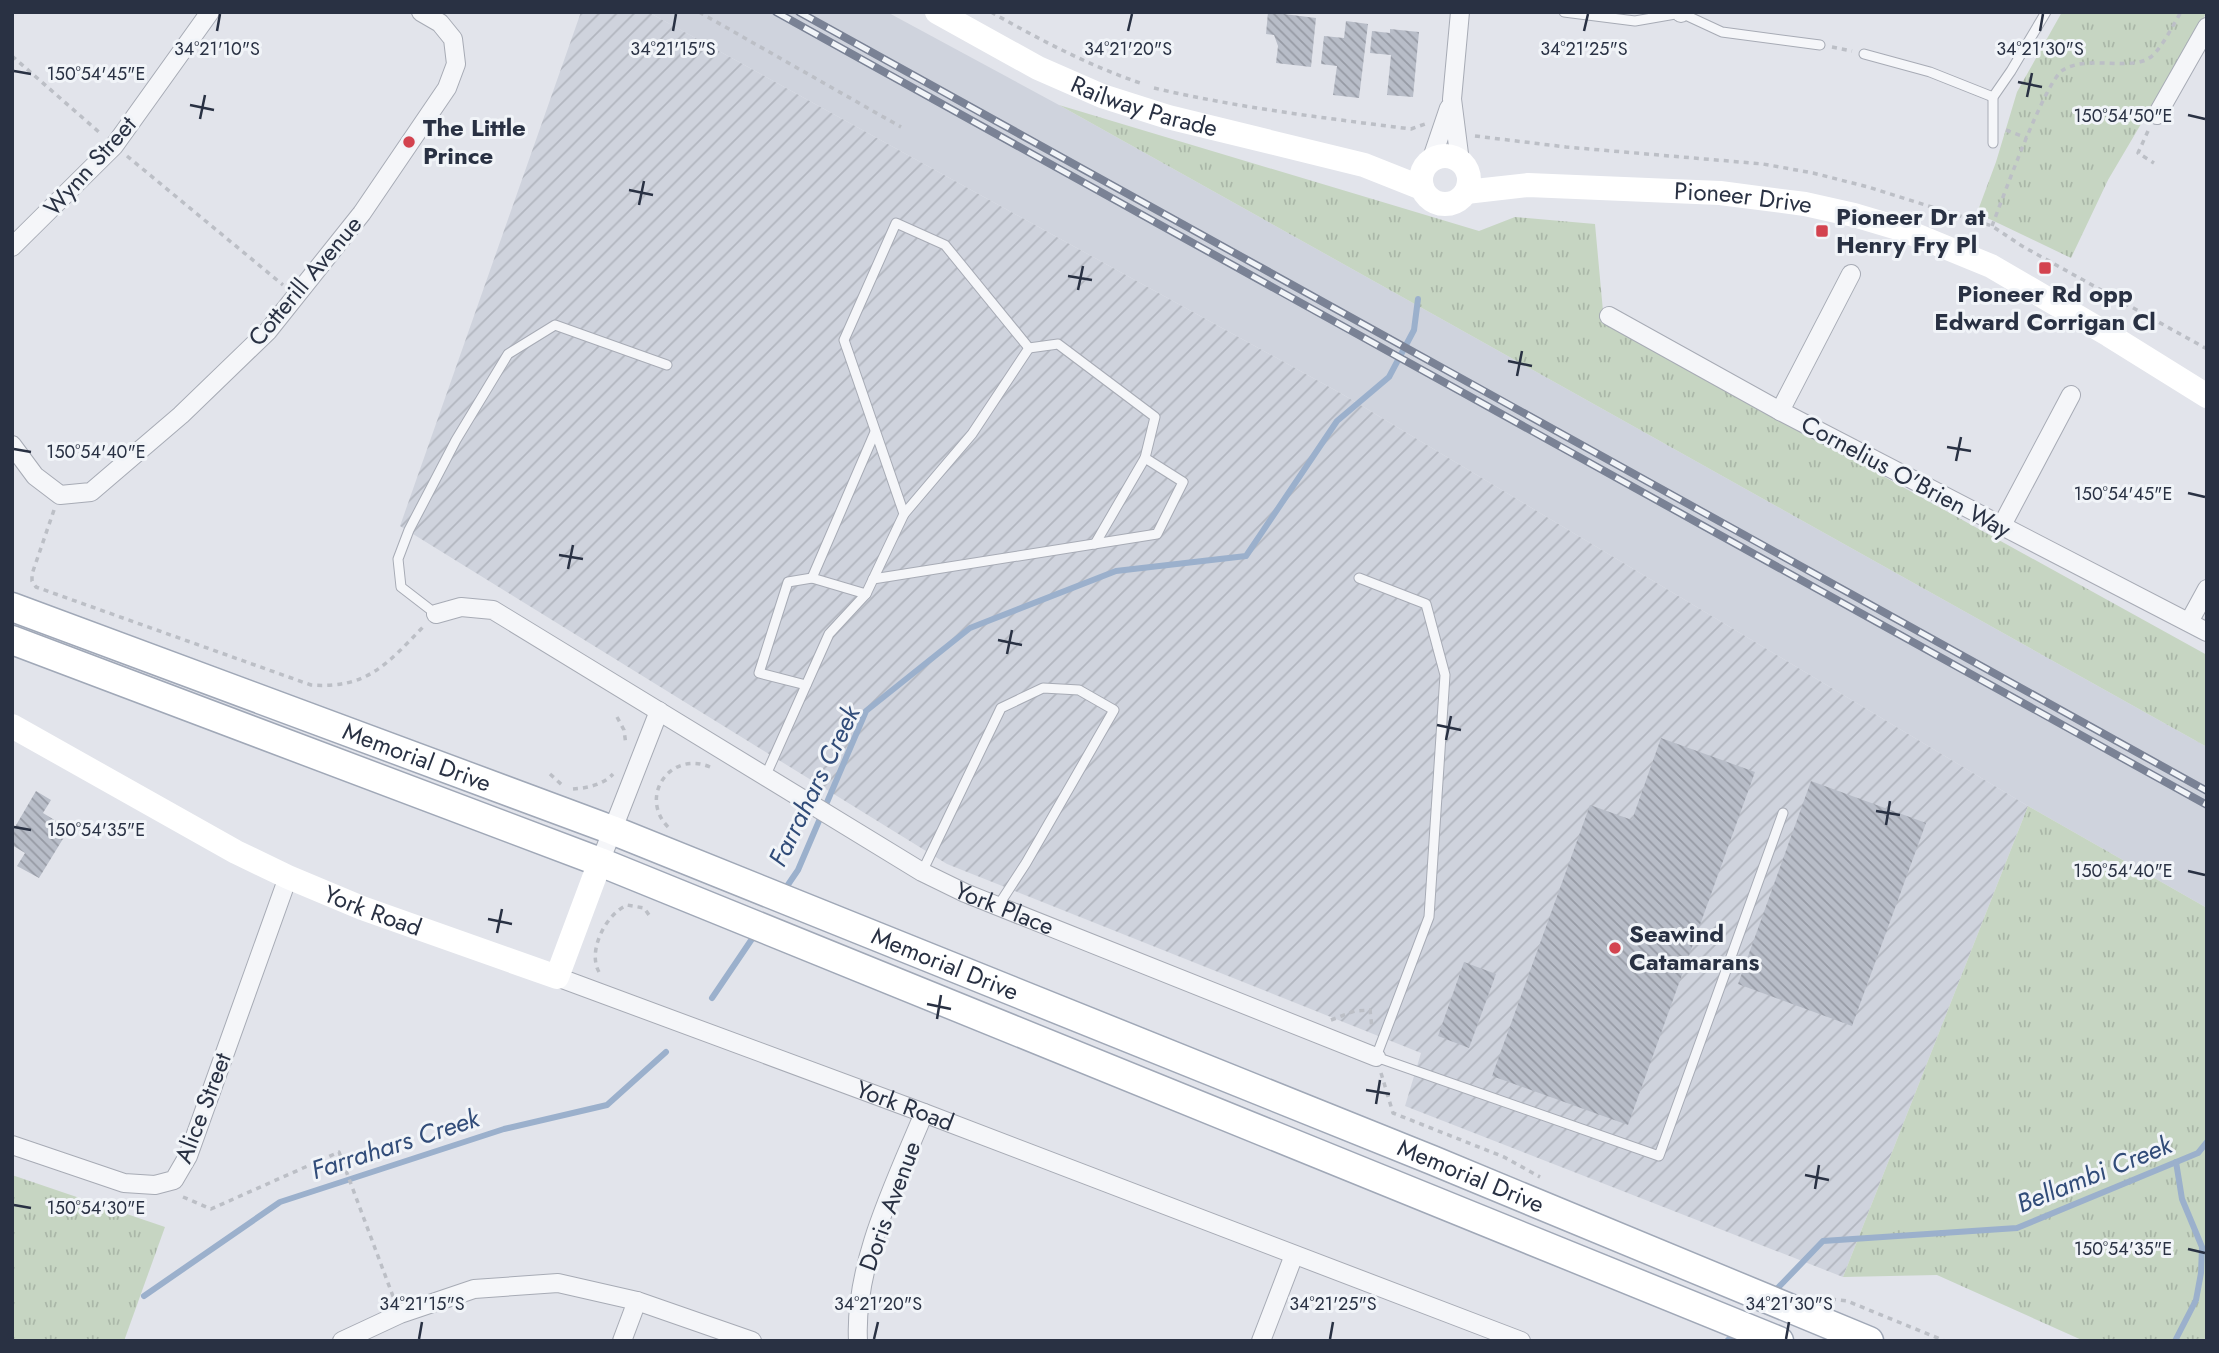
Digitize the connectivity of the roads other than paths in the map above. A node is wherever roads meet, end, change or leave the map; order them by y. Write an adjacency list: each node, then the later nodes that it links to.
1 (210, 12): 17 (street, Wynn Street)
2 (421, 12): 26 (street, Cotterill Avenue)
3 (937, 12): 15 (main road, Railway Parade)
4 (1460, 12): 13 (street)
5 (1564, 12): 7 (lane)
6 (2046, 12): 11 (lane)
7 (1681, 13): 9 (lane)
8 (2207, 27): 12 (street)
9 (1820, 45)
10 (1864, 54): 11 (lane)
11 (1993, 97): 14 (lane)
12 (2157, 115)
13 (1448, 133): 15 (street); 16 (street)
14 (1993, 143)
15 (1427, 171): 16 (main road); 16 (main road)
16 (1464, 174): 23 (main road, Pioneer Drive)
17 (12, 247)
18 (1851, 274): 24 (street)
19 (1609, 316): 24 (street, Cornelius O'Brien Way)
20 (1029, 348): 25 (lane); 27 (lane); 28 (lane)
21 (667, 365): 37 (lane)
22 (2071, 395): 29 (street)
23 (2207, 396)
24 (1780, 411): 29 (street, Cornelius O'Brien Way)
25 (876, 432): 28 (lane); 31 (lane)
26 (12, 445)
27 (1145, 458): 30 (lane); 30 (lane)
28 (904, 514): 33 (lane)
29 (2001, 527): 38 (street, Cornelius O'Brien Way)
30 (1095, 544): 33 (lane)
31 (812, 578): 35 (lane); 41 (lane)
32 (1359, 578): 52 (lane)
33 (873, 579): 35 (lane)
34 (2207, 589): 38 (street)
35 (866, 594): 41 (lane)
36 (12, 607): 46 (main road, Memorial Drive)
37 (436, 614): 42 (street, York Place)
38 (2189, 622): 39 (street, Cornelius O'Brien Way)
39 (2207, 632)
40 (12, 640): 47 (main road, Memorial Drive)
41 (806, 685): 44 (lane)
42 (659, 711): 44 (street, York Place); 46 (street)
43 (12, 726): 49 (main road, York Road)
44 (765, 777): 48 (street, York Place)
45 (1783, 813): 52 (lane)
46 (612, 830): 47 (street); 64 (main road, Memorial Drive)
47 (600, 862): 51 (main road); 57 (main road, Memorial Drive)
48 (922, 872): 50 (street, York Place); 50 (lane)
49 (288, 877): 51 (main road, York Road); 54 (street, Alice Street)
50 (997, 906): 52 (street, York Place)
51 (556, 977): 53 (street, York Road)
52 (1376, 1057)
53 (924, 1113): 55 (street, York Road); 61 (street, Doris Avenue)
54 (12, 1145)
55 (1294, 1255): 62 (street); 63 (street, York Road)
56 (637, 1301): 58 (street); 59 (street); 60 (street)
57 (1776, 1340)
58 (342, 1341)
59 (622, 1341)
60 (752, 1341)
61 (858, 1341)
62 (1261, 1341)
63 (1521, 1341)
64 (1869, 1341)

